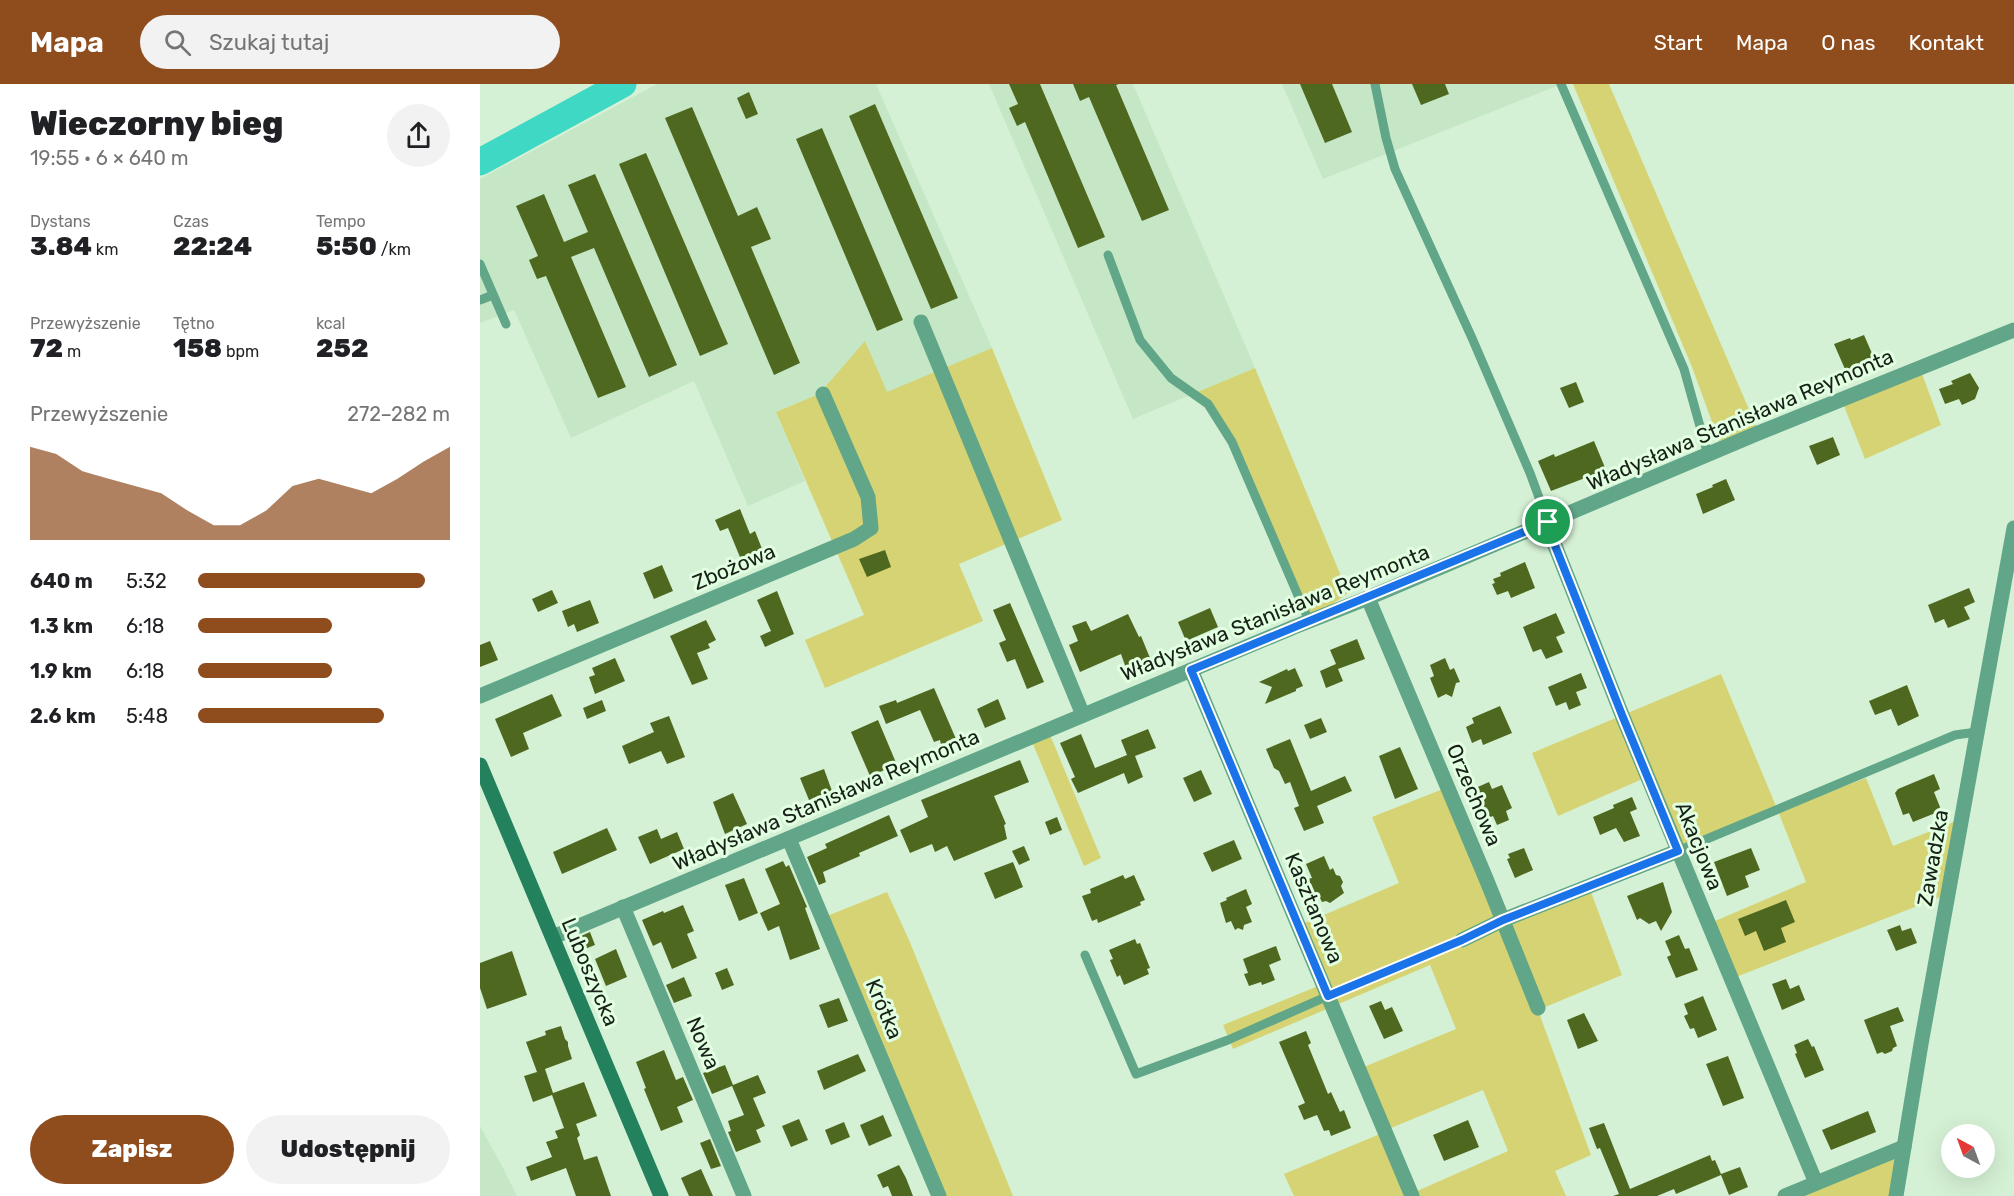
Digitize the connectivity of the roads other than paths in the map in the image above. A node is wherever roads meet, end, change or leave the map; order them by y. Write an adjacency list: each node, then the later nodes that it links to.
1 (1375, 84): 12 (lane)
2 (1561, 84): 11 (lane)
3 (1108, 255): 15 (lane)
4 (480, 264): 5 (lane)
5 (493, 295): 6 (lane); 8 (lane)
6 (480, 300)
7 (921, 321): 18 (street)
8 (506, 324)
9 (2014, 330): 11 (street, Władysława Stanisława Reymonta)
10 (823, 394): 17 (street, Zbożowa)
11 (1708, 455): 12 (street, Władysława Stanisława Reymonta)
12 (1548, 522): 14 (street, Władysława Stanisława Reymonta); 22 (street, Akacjowa)
13 (2014, 528): 19 (street, Zawadzka)
14 (1368, 598): 15 (street, Władysława Stanisława Reymonta); 24 (street, Orzechowa)
15 (1309, 621): 16 (street, Władysława Stanisława Reymonta)
16 (1191, 670): 18 (street, Władysława Stanisława Reymonta); 28 (street, Kasztanowa)
17 (480, 696)
18 (1083, 715): 21 (street, Władysława Stanisława Reymonta)
19 (1977, 732): 22 (lane); 30 (street, Zawadzka)
20 (480, 765): 25 (street, Luboszycka)
21 (789, 839): 23 (street, Władysława Stanisława Reymonta); 34 (street, Krótka)
22 (1678, 851): 24 (street); 31 (street, Akacjowa)
23 (623, 907): 25 (street, Władysława Stanisława Reymonta); 33 (street, Nowa)
24 (1503, 920): 26 (street); 29 (street, Orzechowa)
25 (553, 937): 32 (street, Luboszycka)
26 (1462, 940): 28 (lane)
27 (1085, 955): 28 (lane)
28 (1328, 996): 35 (street, Kasztanowa)
29 (1538, 1008)
30 (1904, 1147): 31 (street); 37 (street, Zawadzka)
31 (1816, 1184): 36 (street)
32 (661, 1196)
33 (744, 1196)
34 (939, 1196)
35 (1412, 1196)
36 (1785, 1196)
37 (1896, 1196)

